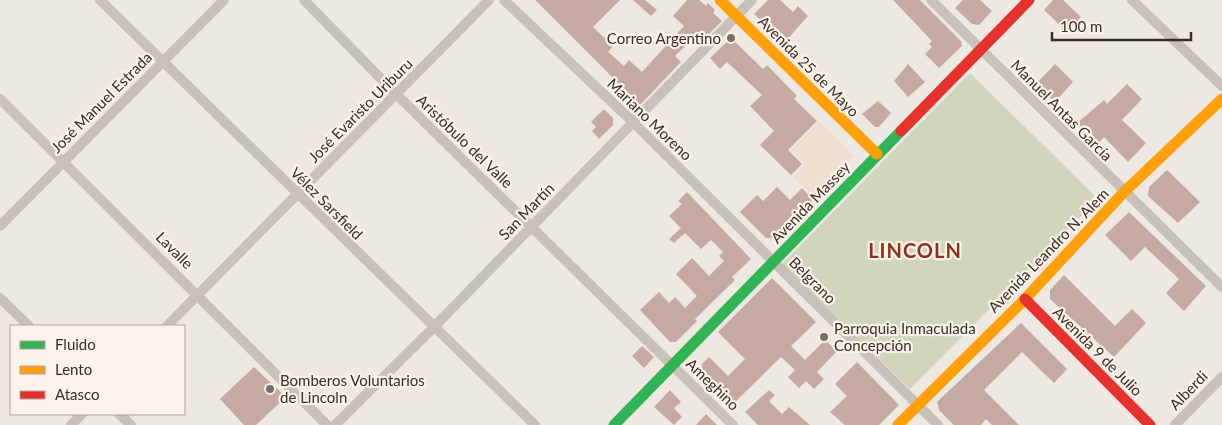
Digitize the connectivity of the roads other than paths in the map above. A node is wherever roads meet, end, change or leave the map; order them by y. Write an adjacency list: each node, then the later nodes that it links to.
1 (100, 0): 13 (street, Vélez Sarsfield)
2 (224, 0): 13 (street, José Manuel Estrada)
3 (304, 0): 15 (street, Aristóbulo del Valle)
4 (489, 0): 15 (street, José Evaristo Uriburu)
5 (504, 0): 18 (street, Mariano Moreno)
6 (720, 0): 11 (main road, Avenida 25 de Mayo)
7 (752, 0): 11 (street, San Martín)
8 (931, 0): 12 (street, Manuel Antas García)
9 (1028, 0): 12 (main road, Avenida Massey)
10 (1132, 0): 14 (street)
11 (736, 16): 18 (street, San Martín); 19 (main road, Avenida 25 de Mayo)
12 (979, 50): 19 (main road, Avenida Massey); 21 (street, Manuel Antas García)
13 (162, 62): 20 (street, José Manuel Estrada); 22 (street, Vélez Sarsfield)
14 (1222, 86)
15 (397, 95): 22 (street, José Evaristo Uriburu); 24 (street, Aristóbulo del Valle)
16 (1222, 98): 21 (main road, Avenida Leandro N. Alem)
17 (0, 99): 20 (street, Lavalle)
18 (632, 121): 24 (street, San Martín); 25 (street, Mariano Moreno)
19 (876, 154): 25 (main road, Avenida Massey)
20 (64, 160): 23 (street, José Manuel Estrada); 27 (street, Lavalle)
21 (1124, 192): 26 (street, Manuel Antas García); 29 (main road, Avenida Leandro N. Alem)
22 (297, 193): 27 (street, José Evaristo Uriburu); 32 (street, Vélez Sarsfield)
23 (0, 226)
24 (532, 226): 32 (street, San Martín); 33 (street, Aristóbulo del Valle)
25 (773, 262): 33 (main road, Avenida Massey); 35 (street, Belgrano)
26 (1222, 287)
27 (198, 294): 31 (street, José Evaristo Uriburu); 40 (street, Lavalle)
28 (0, 298): 30 (street)
29 (1025, 299): 35 (main road, Avenida Leandro N. Alem); 47 (main road, Avenida 9 de Julio)
30 (28, 325)
31 (168, 325)
32 (433, 328): 41 (street, San Martín); 42 (street, Vélez Sarsfield)
33 (671, 364): 43 (main road, Avenida Massey); 44 (street, Ameghino)
34 (1222, 377): 48 (street, Alberdi)
35 (917, 404): 45 (main road, Avenida Leandro N. Alem); 46 (street, Belgrano)
36 (81, 415): 38 (street)
37 (120, 415): 39 (street)
38 (71, 425)
39 (131, 425)
40 (327, 425)
41 (335, 425)
42 (535, 425)
43 (614, 425)
44 (733, 425)
45 (898, 425)
46 (938, 425)
47 (1150, 425)
48 (1175, 425)

